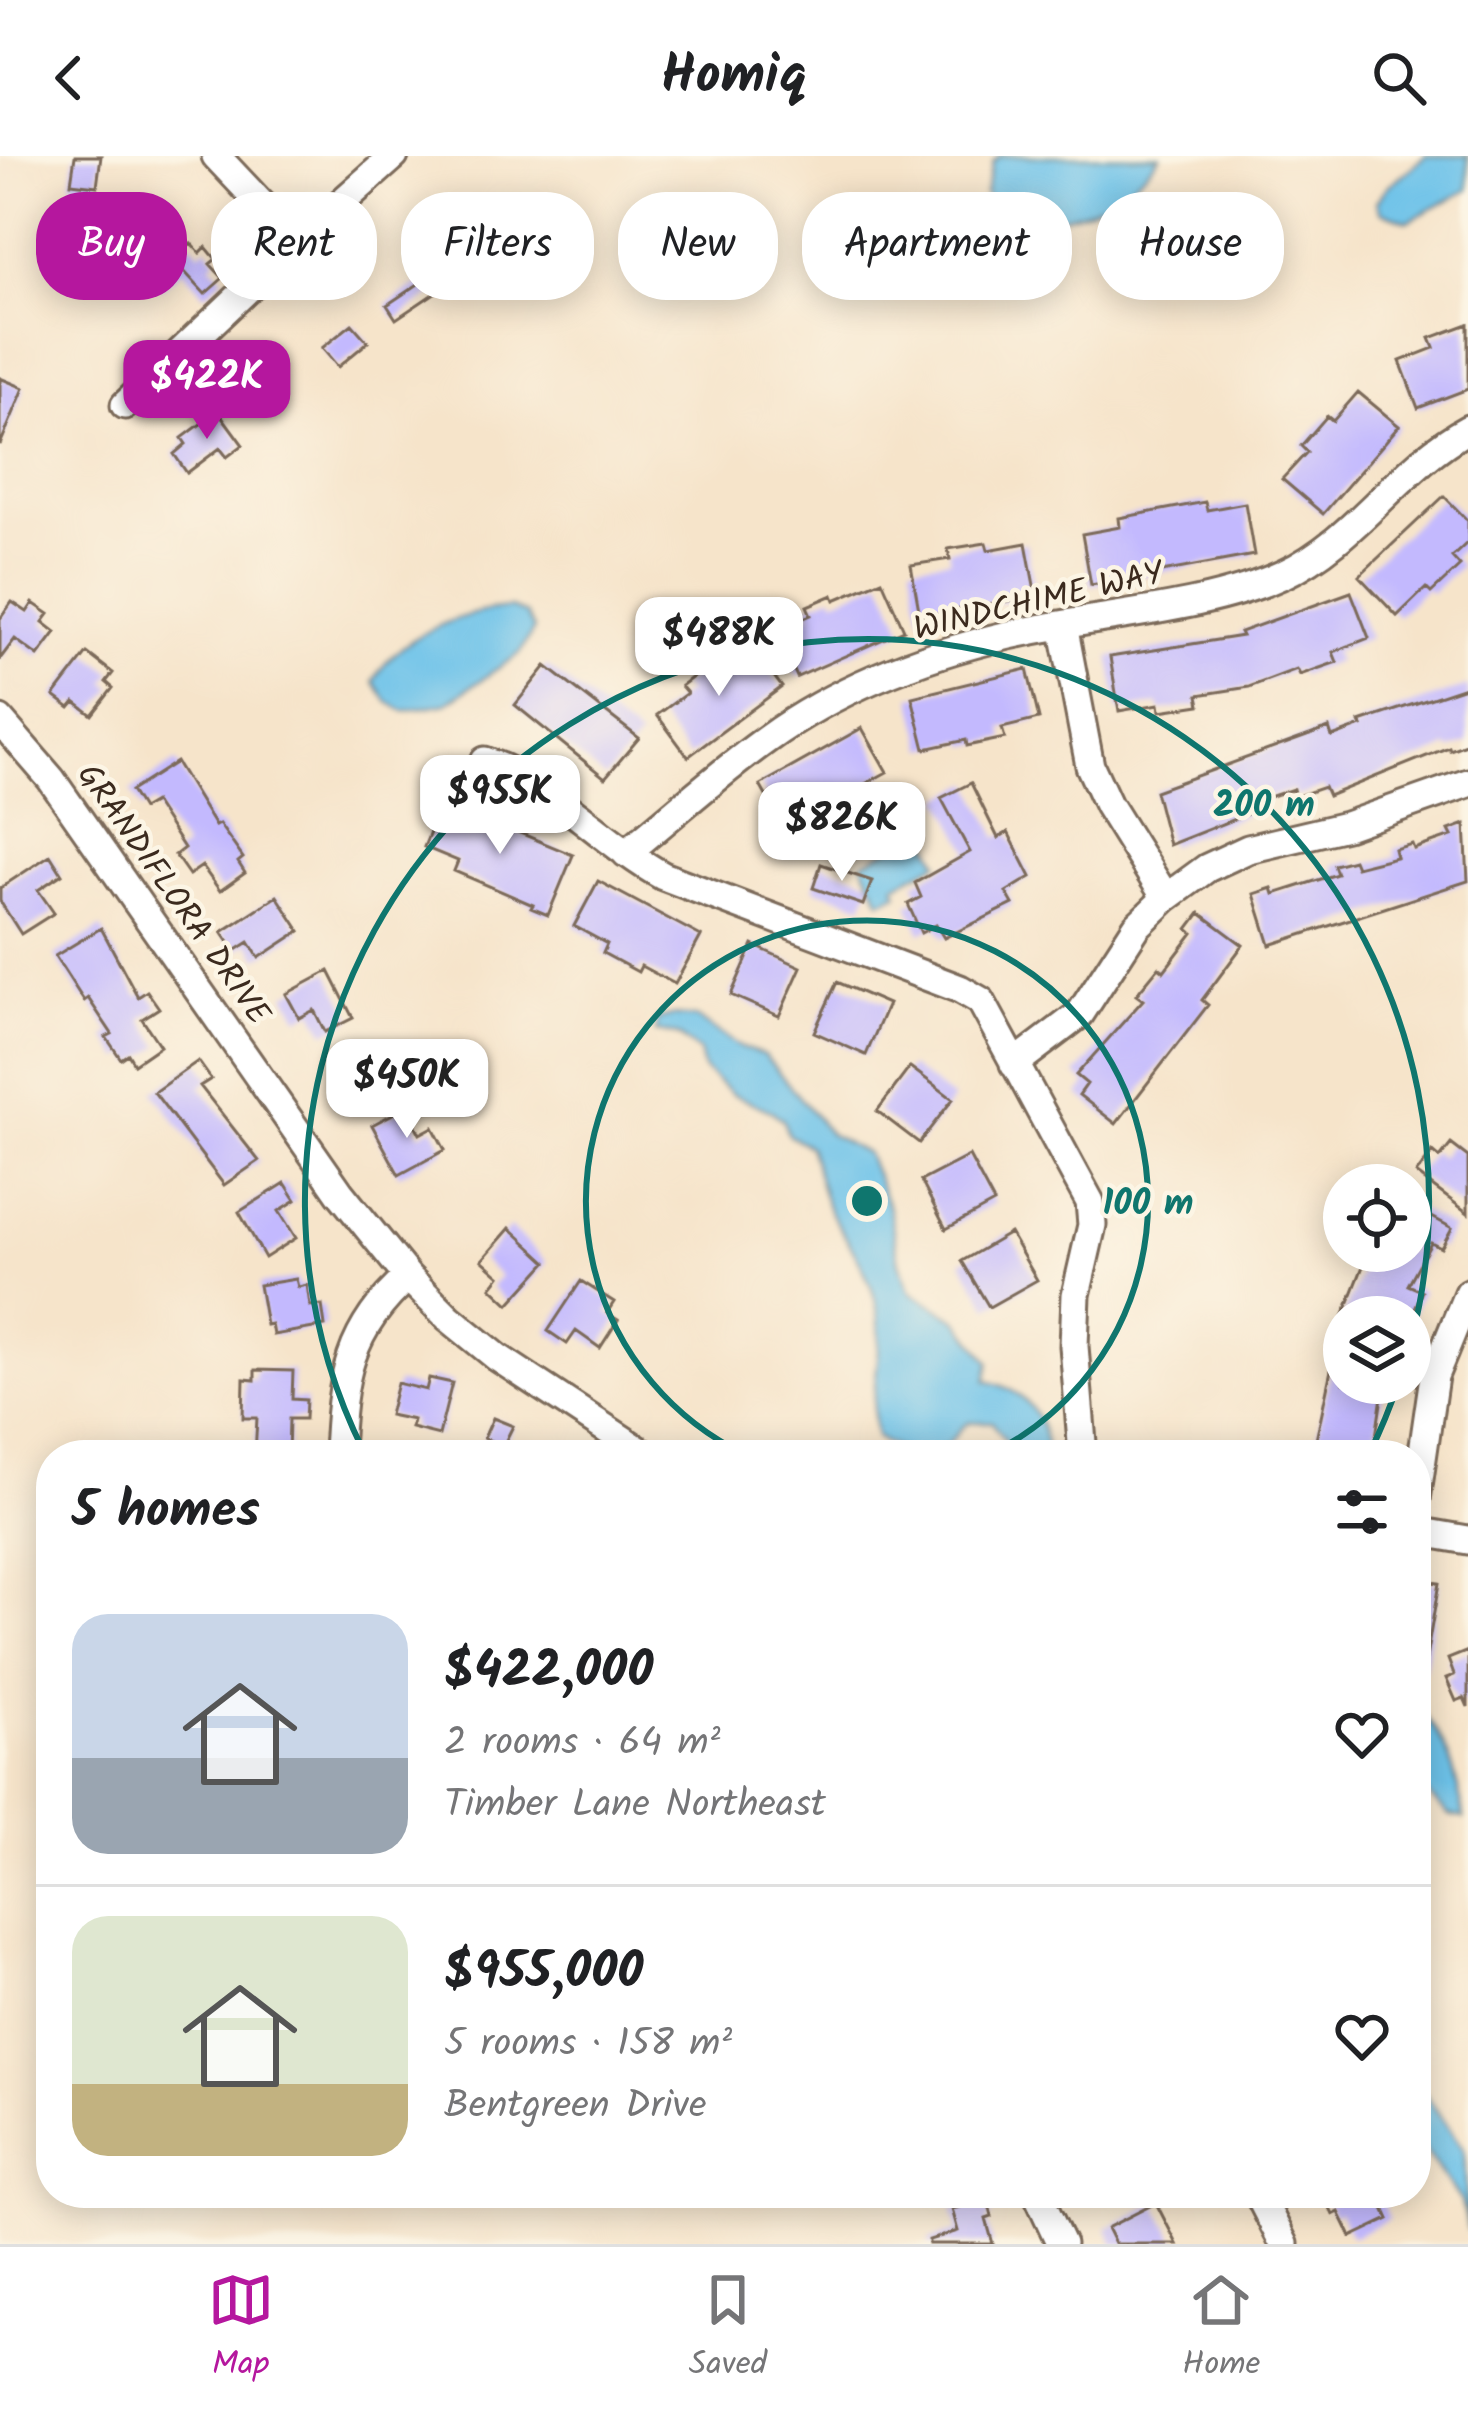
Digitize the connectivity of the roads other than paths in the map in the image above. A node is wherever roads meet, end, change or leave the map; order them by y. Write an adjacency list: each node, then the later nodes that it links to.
1 (216, 156): 3 (street)
2 (394, 156): 4 (street)
3 (250, 192)
4 (353, 192)
5 (236, 300): 6 (street)
6 (125, 405)
7 (1468, 428): 8 (street, WINDCHIME WAY)
8 (1063, 626): 12 (street, WINDCHIME WAY); 13 (street)
9 (0, 720): 15 (street, GRANDIFLORA DRIVE)
10 (485, 761): 12 (street)
11 (1468, 783): 13 (street)
12 (626, 854): 14 (street)
13 (1166, 898): 14 (street)
14 (1014, 1064): 17 (street)
15 (408, 1277): 18 (street); 19 (street, GRANDIFLORA DRIVE)
16 (1468, 1293): 22 (street)
17 (1082, 1418): 20 (street); 21 (street)
18 (339, 1440)
19 (623, 1440)
20 (1083, 1440)
21 (1093, 1440)
22 (1425, 1440)
23 (1431, 1534): 24 (street)
24 (1468, 1540)
25 (1044, 2208): 27 (street)
26 (1266, 2208): 28 (street)
27 (1060, 2244)
28 (1284, 2244)

